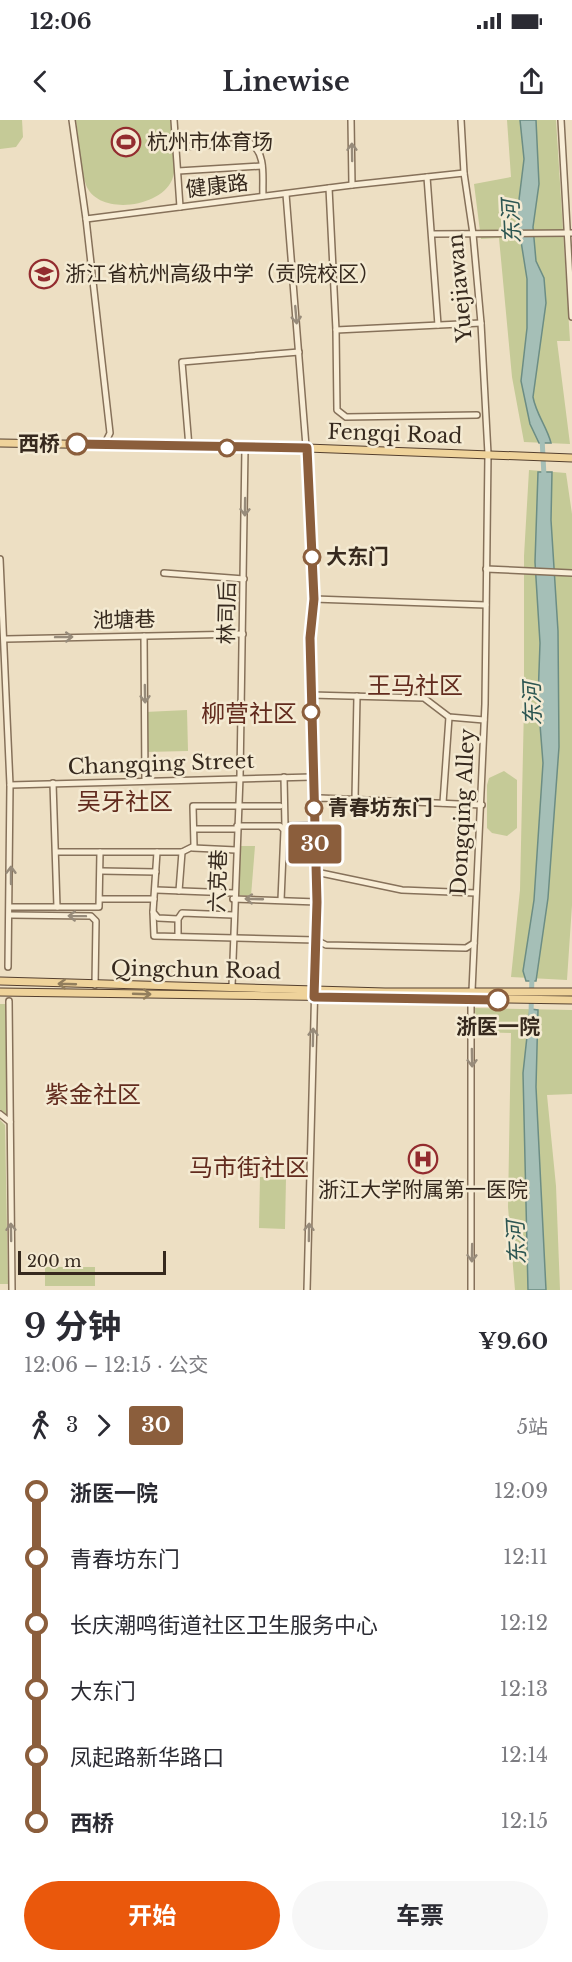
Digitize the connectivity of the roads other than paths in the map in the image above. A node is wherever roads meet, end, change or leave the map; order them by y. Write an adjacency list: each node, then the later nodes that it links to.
1 (72, 120): 16 (street)
2 (174, 120): 6 (street)
3 (351, 120): 11 (street, one-way to 3)
4 (461, 120): 9 (street, Yuejiawan)
5 (561, 120): 17 (street)
6 (176, 147): 7 (street); 8 (street)
7 (262, 166): 8 (street); 14 (street)
8 (178, 171): 15 (street)
9 (464, 174): 10 (street, 健康路); 19 (street, Yuejiawan)
10 (427, 177): 11 (street, 健康路); 18 (street)
11 (352, 185): 12 (street, 健康路)
12 (329, 188): 13 (street, 健康路); 23 (street)
13 (286, 194): 14 (street, 健康路); 24 (street, one-way to 24)
14 (263, 196): 15 (street, 健康路)
15 (180, 207): 16 (street, 健康路)
16 (86, 219): 27 (street)
17 (569, 233): 19 (street); 20 (street)
18 (432, 234): 19 (street); 22 (street)
19 (473, 234): 21 (street, Yuejiawan)
20 (572, 317)
21 (481, 323): 22 (street); 31 (street, Yuejiawan)
22 (438, 325): 23 (street)
23 (336, 330): 25 (street)
24 (299, 352): 28 (street); 30 (street)
25 (477, 415)
26 (0, 443): 27 (main road, Fengqi Road)
27 (104, 445): 28 (main road, Fengqi Road)
28 (189, 447): 29 (main road, Fengqi Road)
29 (245, 448): 30 (main road, Fengqi Road); 37 (street, 林司后, one-way to 37)
30 (307, 448): 31 (main road, Fengqi Road); 38 (street)
31 (488, 454): 32 (main road, Fengqi Road); 34 (street, Dongqing Alley)
32 (572, 458)
33 (0, 559): 42 (street)
34 (486, 569): 36 (street); 39 (street, Dongqing Alley)
35 (164, 573): 37 (street)
36 (570, 573)
37 (244, 579): 40 (street, 林司后)
38 (314, 599): 39 (street); 43 (street)
39 (486, 605): 46 (street, Dongqing Alley)
40 (243, 634): 41 (street, 池塘巷); 47 (street, 林司后)
41 (144, 636): 42 (street, 池塘巷, one-way to 41); 50 (street, one-way to 50)
42 (6, 639): 52 (street)
43 (311, 694): 44 (street); 49 (street)
44 (357, 696): 45 (street); 53 (street)
45 (449, 717): 46 (street); 55 (street)
46 (484, 720): 57 (street, Dongqing Alley)
47 (240, 777): 48 (street, Changqing Street); 50 (street, Changqing Street); 56 (street, 六克巷)
48 (284, 777): 49 (street, Changqing Street); 59 (street)
49 (312, 777): 54 (street)
50 (145, 780): 51 (street, Changqing Street)
51 (53, 783): 52 (street, Changqing Street); 64 (street)
52 (10, 785): 79 (street, one-way to 52)
53 (355, 799): 54 (street); 55 (street)
54 (314, 800): 59 (street)
55 (443, 803): 57 (street)
56 (238, 805): 58 (street); 60 (street, 六克巷); 61 (street)
57 (482, 805): 73 (street, Dongqing Alley)
58 (280, 806)
59 (315, 825): 70 (street)
60 (237, 827): 61 (street); 63 (street, 六克巷); 77 (street)
61 (194, 829): 62 (street)
62 (191, 848): 63 (street); 67 (street)
63 (236, 850): 74 (street, 六克巷)
64 (56, 852): 65 (street); 80 (street)
65 (100, 852): 66 (street); 68 (street)
66 (157, 852): 67 (street); 69 (street)
67 (182, 852): 72 (street)
68 (101, 871): 69 (street); 75 (street)
69 (156, 872): 71 (street)
70 (316, 872): 73 (street); 78 (street)
71 (156, 890): 72 (street); 76 (street)
72 (179, 891): 74 (street)
73 (476, 893): 88 (street, Dongqing Alley)
74 (234, 896): 77 (street, one-way to 74); 83 (street, 六克巷)
75 (100, 899): 76 (street); 80 (street)
76 (154, 899): 81 (street)
77 (281, 900): 78 (street)
78 (317, 902): 87 (street)
79 (11, 907): 80 (street); 82 (street)
80 (57, 907)
81 (153, 912): 84 (street); 85 (street)
82 (10, 915): 89 (street); 91 (street, one-way to 82)
83 (233, 915): 84 (street); 86 (street, 六克巷)
84 (178, 919): 85 (street)
85 (178, 936): 86 (street)
86 (233, 938): 87 (street); 92 (street, 六克巷)
87 (316, 940): 88 (street); 95 (street)
88 (474, 943): 96 (street, Dongqing Alley)
89 (8, 967)
90 (0, 981): 91 (main road, Qingchun Road, one-way to 90)
91 (95, 984): 92 (main road, Qingchun Road)
92 (232, 987): 95 (main road, Qingchun Road)
93 (0, 992): 95 (main road, Qingchun Road, one-way to 95)
94 (572, 992): 97 (main road, Qingchun Road)
95 (314, 993): 96 (main road, Qingchun Road); 103 (street, one-way to 95)
96 (471, 995): 97 (main road, Qingchun Road); 104 (street, Dongqing Alley, one-way to 104)
97 (522, 996): 98 (main road, Qingchun Road)
98 (572, 1000)
99 (9, 1001): 101 (street)
100 (0, 1114): 101 (street)
101 (10, 1122): 102 (street, one-way to 101)
102 (12, 1290)
103 (307, 1290)
104 (471, 1290)

